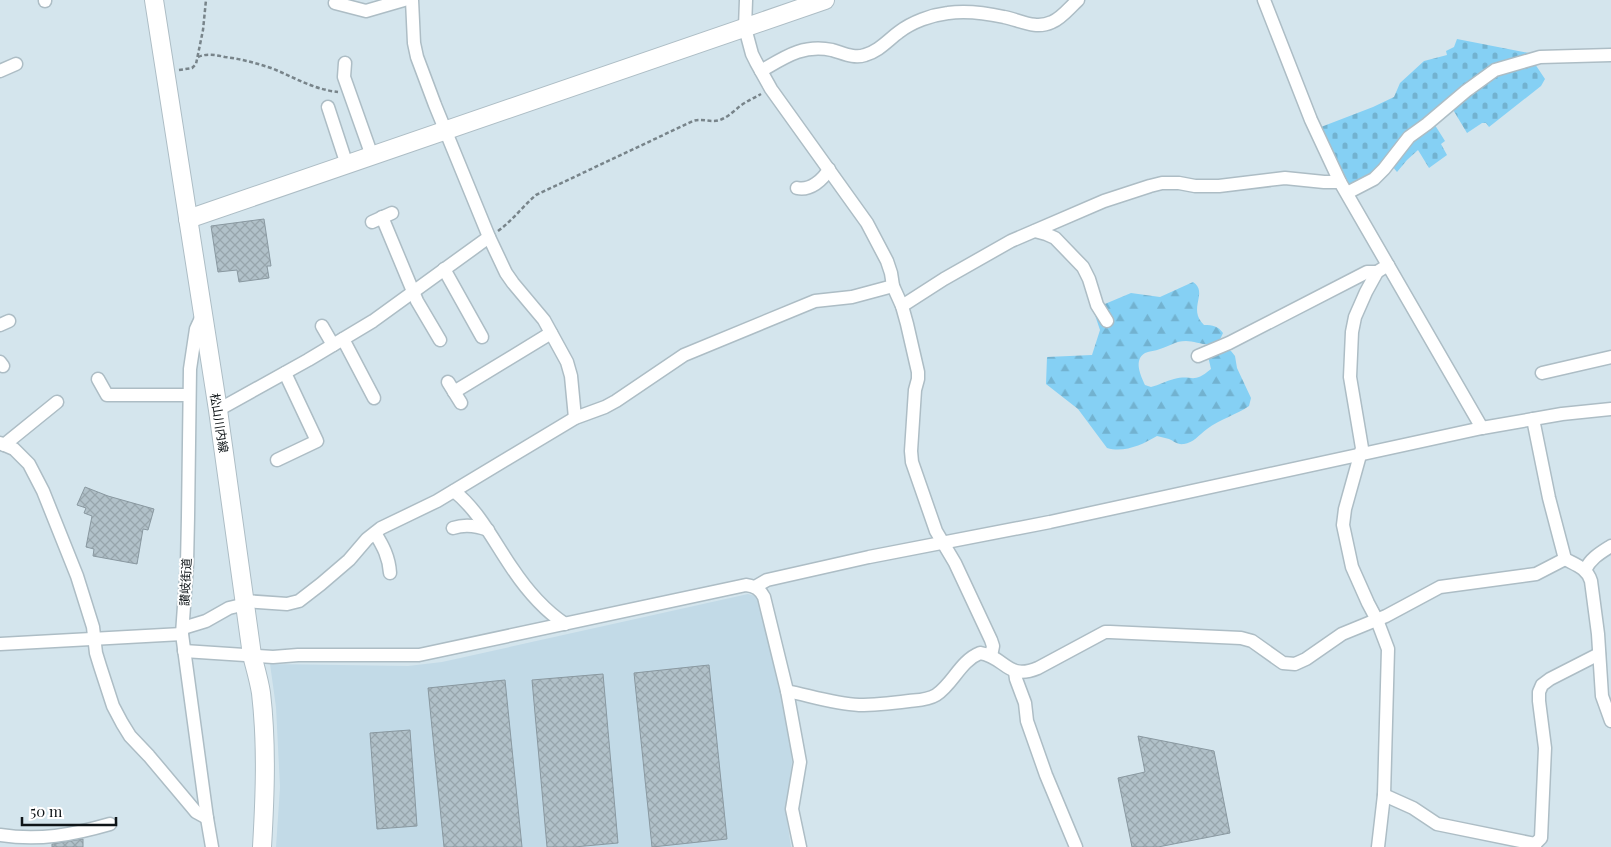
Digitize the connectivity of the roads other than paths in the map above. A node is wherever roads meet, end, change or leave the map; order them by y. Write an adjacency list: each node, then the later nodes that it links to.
1 (154, 0): 23 (main road, 松山川内線)
2 (404, 0): 8 (street)
3 (412, 0): 16 (street)
4 (746, 0): 9 (street)
5 (825, 0): 9 (main road)
6 (1078, 0): 14 (street)
7 (1264, 0): 20 (street)
8 (335, 2)
9 (745, 28): 14 (street); 16 (main road)
10 (1611, 54): 20 (street)
11 (345, 63): 17 (street)
12 (16, 64): 13 (street)
13 (0, 71)
14 (761, 71): 19 (street)
15 (328, 107): 18 (street)
16 (446, 130): 17 (main road); 25 (street)
17 (372, 156): 18 (main road)
18 (347, 165): 23 (main road)
19 (829, 169): 21 (street); 28 (street)
20 (1344, 187): 24 (street); 26 (street)
21 (797, 188)
22 (382, 217): 29 (street)
23 (188, 219): 31 (main road, 松山川内線)
24 (1035, 231): 30 (street); 32 (street)
25 (489, 237): 27 (street); 34 (street)
26 (1382, 268): 38 (street); 51 (street); 53 (street)
27 (444, 269): 29 (street); 35 (street)
28 (893, 286): 30 (street); 49 (street)
29 (413, 292): 36 (street); 37 (street)
30 (902, 306): 59 (street)
31 (202, 316): 43 (street, 讃岐街道); 48 (main road, 松山川内線)
32 (1107, 321)
33 (322, 326): 37 (street)
34 (552, 333): 46 (street); 49 (street)
35 (482, 337)
36 (440, 340)
37 (338, 342): 40 (street); 44 (street)
38 (1198, 356)
39 (1611, 357): 41 (street)
40 (285, 373): 48 (street); 54 (street)
41 (1542, 373)
42 (98, 379): 43 (street)
43 (189, 395): 68 (street, 讃岐街道)
44 (374, 398)
45 (57, 402): 52 (street)
46 (461, 403)
47 (1611, 409): 50 (street)
48 (218, 410): 65 (main road, 松山川内線)
49 (575, 418): 55 (street)
50 (1533, 419): 51 (street); 61 (street)
51 (1482, 428): 53 (street)
52 (2, 444): 69 (street)
53 (1360, 455): 59 (street); 66 (street)
54 (277, 460)
55 (455, 492): 57 (street); 58 (street)
56 (453, 528): 57 (street)
57 (488, 530): 67 (street)
58 (375, 533): 63 (street); 65 (street)
59 (943, 543): 64 (street); 74 (street)
60 (1611, 546): 62 (street)
61 (1565, 559): 62 (street); 66 (street)
62 (1585, 570): 72 (street)
63 (390, 573)
64 (755, 587): 67 (street); 76 (street)
65 (245, 603): 68 (street); 73 (main road, 松山川内線)
66 (1377, 620): 75 (street); 78 (street)
67 (565, 624): 73 (street)
68 (182, 631): 69 (street); 71 (street, 讃岐街道)
69 (95, 638): 70 (street); 79 (street)
70 (0, 644)
71 (184, 651): 73 (street); 79 (street, 讃岐街道)
72 (1599, 654): 77 (street); 82 (street)
73 (252, 655): 84 (main road, 松山川内線)
74 (991, 656): 75 (street); 76 (street)
75 (1015, 672): 86 (street)
76 (787, 691): 85 (street)
77 (1611, 720)
78 (1384, 795): 82 (street); 87 (street)
79 (207, 818): 83 (street, 讃岐街道)
80 (110, 824): 81 (street)
81 (0, 835)
82 (1535, 845)
83 (212, 847)
84 (262, 847)
85 (800, 847)
86 (1076, 847)
87 (1378, 847)

